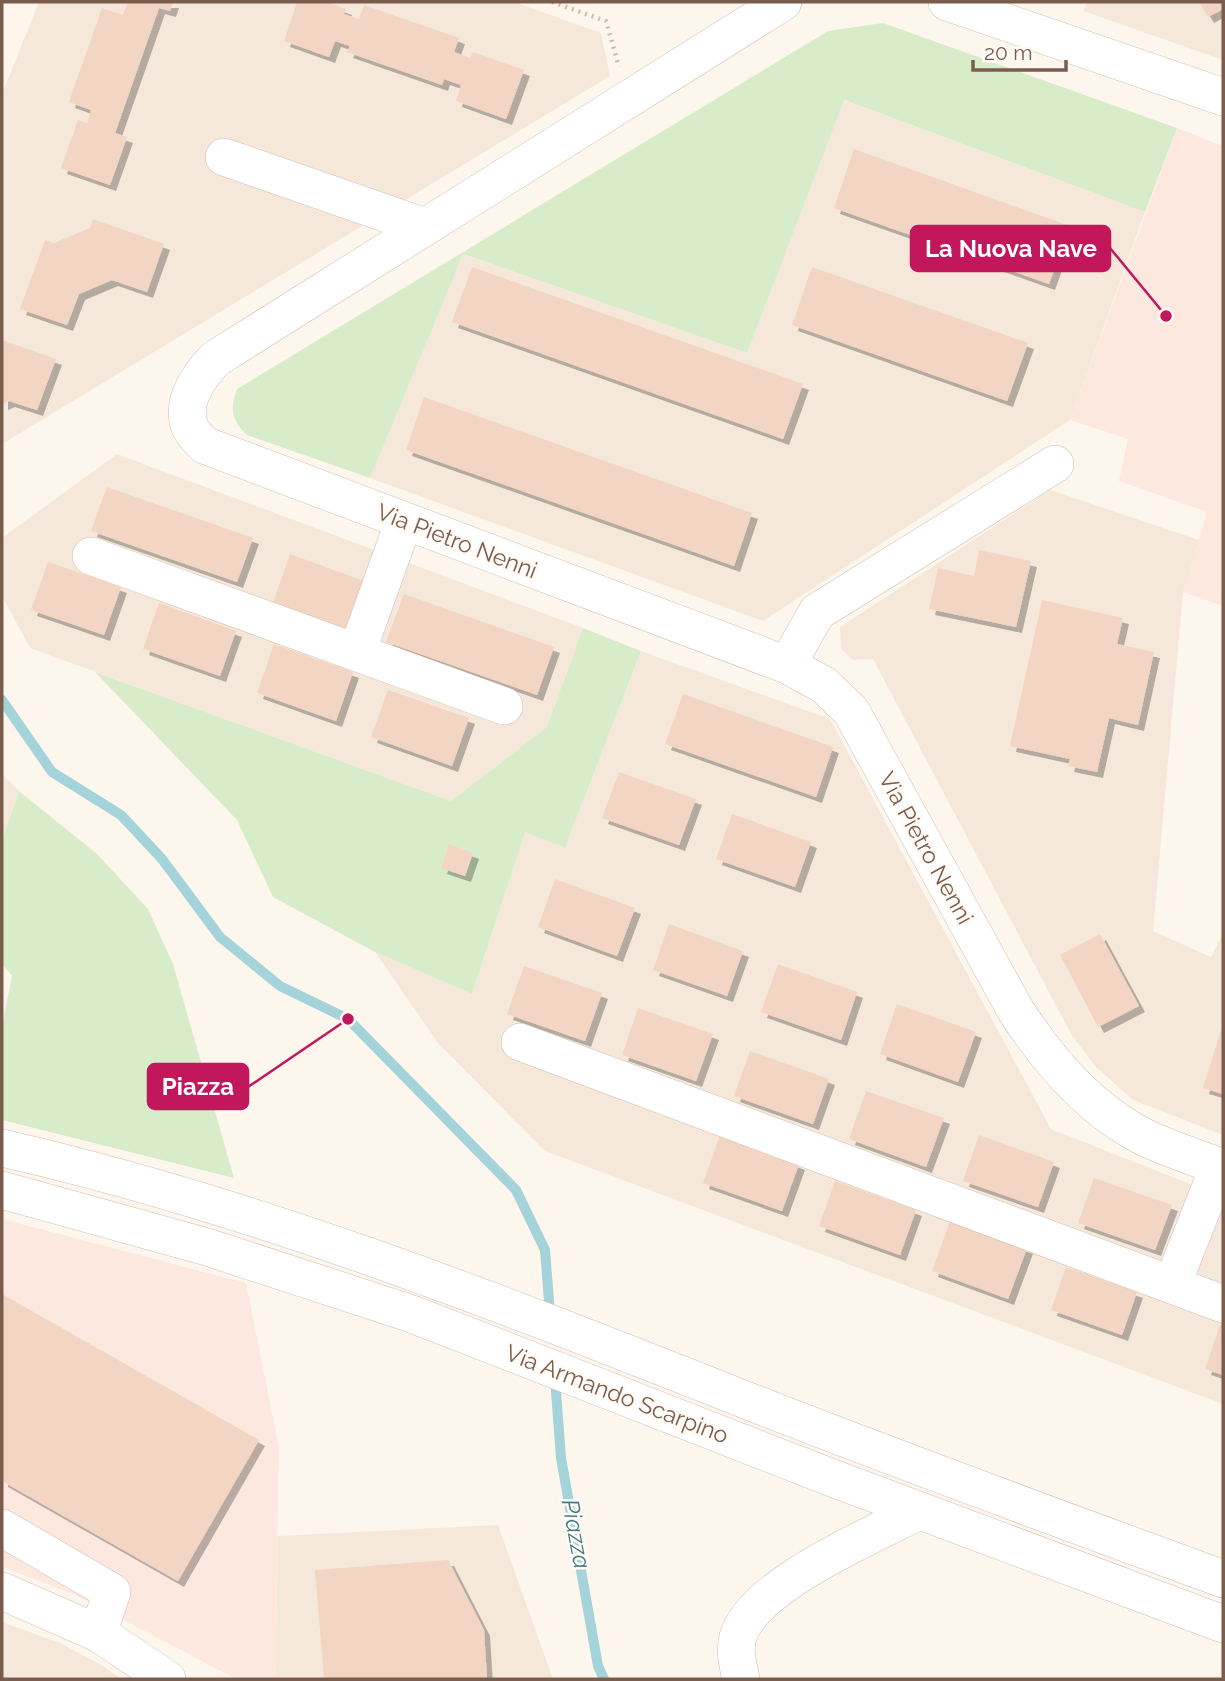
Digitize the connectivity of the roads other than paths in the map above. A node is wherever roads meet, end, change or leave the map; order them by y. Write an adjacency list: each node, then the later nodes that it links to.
1 (783, 2): 5 (street, Via Pietro Nenni)
2 (947, 2): 3 (street)
3 (1223, 97)
4 (224, 157): 5 (street)
5 (425, 227): 7 (street, Via Pietro Nenni)
6 (1055, 464): 10 (street)
7 (404, 521): 9 (street); 10 (street, Via Pietro Nenni)
8 (91, 556): 9 (street)
9 (357, 652): 11 (street)
10 (787, 665): 14 (street, Via Pietro Nenni)
11 (504, 706)
12 (520, 1042): 16 (street)
13 (2, 1148): 20 (street, Via Armando Scarpino)
14 (1221, 1167): 16 (street)
15 (2, 1190): 18 (street, Via Armando Scarpino)
16 (1172, 1285): 17 (street)
17 (1223, 1304)
18 (919, 1511): 22 (street, Via Armando Scarpino); 25 (street)
19 (2, 1528): 23 (street)
20 (1223, 1579)
21 (2, 1591): 23 (street)
22 (1223, 1624)
23 (98, 1633): 24 (street)
24 (167, 1679)
25 (741, 1679)

